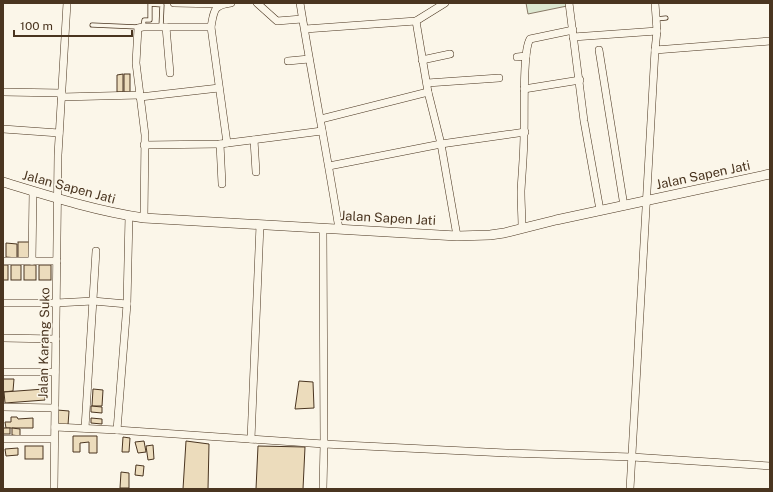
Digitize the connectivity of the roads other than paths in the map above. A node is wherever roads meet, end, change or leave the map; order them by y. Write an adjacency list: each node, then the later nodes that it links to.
1 (67, 3): 38 (street, Jalan Karang Suko)
2 (174, 3): 9 (street)
3 (231, 3): 9 (street)
4 (257, 3): 11 (street)
5 (300, 3): 11 (street)
6 (445, 3): 13 (street)
7 (569, 3): 20 (street)
8 (655, 3): 12 (street)
9 (220, 4): 17 (street)
10 (666, 18): 12 (lane)
11 (302, 19): 18 (street)
12 (656, 19): 19 (street)
13 (416, 21): 18 (street); 28 (street)
14 (92, 25): 15 (lane)
15 (142, 27): 16 (street); 16 (lane); 39 (street)
16 (164, 27): 17 (street); 30 (street)
17 (211, 27): 34 (street)
18 (305, 29): 27 (street)
19 (657, 31): 20 (street); 23 (street)
20 (573, 34): 25 (street); 32 (street)
21 (770, 41): 23 (street)
22 (599, 50): 58 (street)
23 (655, 50): 57 (street)
24 (450, 54): 28 (street)
25 (526, 56): 26 (street); 35 (street)
26 (517, 57)
27 (309, 59): 29 (street); 40 (street)
28 (422, 60): 33 (street)
29 (288, 61)
30 (170, 73)
31 (499, 78): 33 (street)
32 (580, 80): 35 (street); 59 (street)
33 (427, 83): 37 (street)
34 (219, 88): 39 (street); 46 (street)
35 (524, 88): 43 (street)
36 (3, 92): 38 (street)
37 (428, 92): 40 (street); 48 (street)
38 (61, 95): 39 (street); 44 (street, Jalan Karang Suko)
39 (140, 96): 49 (street)
40 (321, 119): 42 (street)
41 (3, 129): 44 (street)
42 (322, 131): 45 (street); 50 (street)
43 (524, 132): 48 (street); 65 (street)
44 (59, 133): 56 (street, Jalan Karang Suko)
45 (254, 140): 46 (street); 51 (street)
46 (227, 143): 47 (street)
47 (220, 144): 49 (street); 54 (street)
48 (440, 144): 50 (street); 66 (street)
49 (144, 146): 61 (street)
50 (329, 166): 64 (street)
51 (256, 172)
52 (770, 174): 57 (street, Jalan Sapen Jati)
53 (3, 182): 55 (street, Jalan Sapen Jati)
54 (222, 184)
55 (33, 191): 56 (street, Jalan Sapen Jati); 69 (street)
56 (58, 198): 60 (street, Jalan Sapen Jati); 70 (street, Jalan Karang Suko)
57 (646, 201): 58 (street, Jalan Sapen Jati); 88 (street)
58 (624, 206): 59 (street, Jalan Sapen Jati)
59 (600, 210): 65 (street, Jalan Sapen Jati)
60 (129, 216): 61 (street, Jalan Sapen Jati); 74 (street)
61 (144, 218): 62 (street, Jalan Sapen Jati)
62 (260, 225): 63 (street, Jalan Sapen Jati); 86 (street)
63 (322, 228): 64 (street, Jalan Sapen Jati); 87 (street)
64 (339, 228): 66 (street, Jalan Sapen Jati)
65 (522, 228): 66 (street, Jalan Sapen Jati)
66 (457, 236)
67 (96, 251): 71 (street)
68 (3, 261): 69 (street)
69 (32, 261): 70 (street)
70 (56, 261): 73 (street, Jalan Karang Suko)
71 (93, 301): 73 (street); 74 (street); 82 (street)
72 (3, 303): 73 (street)
73 (56, 303): 76 (street, Jalan Karang Suko)
74 (127, 304): 83 (street)
75 (3, 338): 76 (street)
76 (56, 339): 78 (street, Jalan Karang Suko)
77 (3, 372): 78 (street)
78 (55, 372): 80 (street, Jalan Karang Suko)
79 (3, 407): 80 (street)
80 (55, 408): 81 (street, Jalan Karang Suko)
81 (55, 427): 82 (street); 85 (street, Jalan Karang Suko)
82 (85, 428): 83 (street)
83 (117, 430): 86 (street)
84 (3, 439): 85 (street)
85 (54, 439): 90 (street, Jalan Karang Suko)
86 (251, 439): 87 (street)
87 (324, 444): 88 (street); 91 (street)
88 (632, 457): 89 (street); 92 (street)
89 (770, 466)
90 (54, 489)
91 (323, 489)
92 (630, 489)

